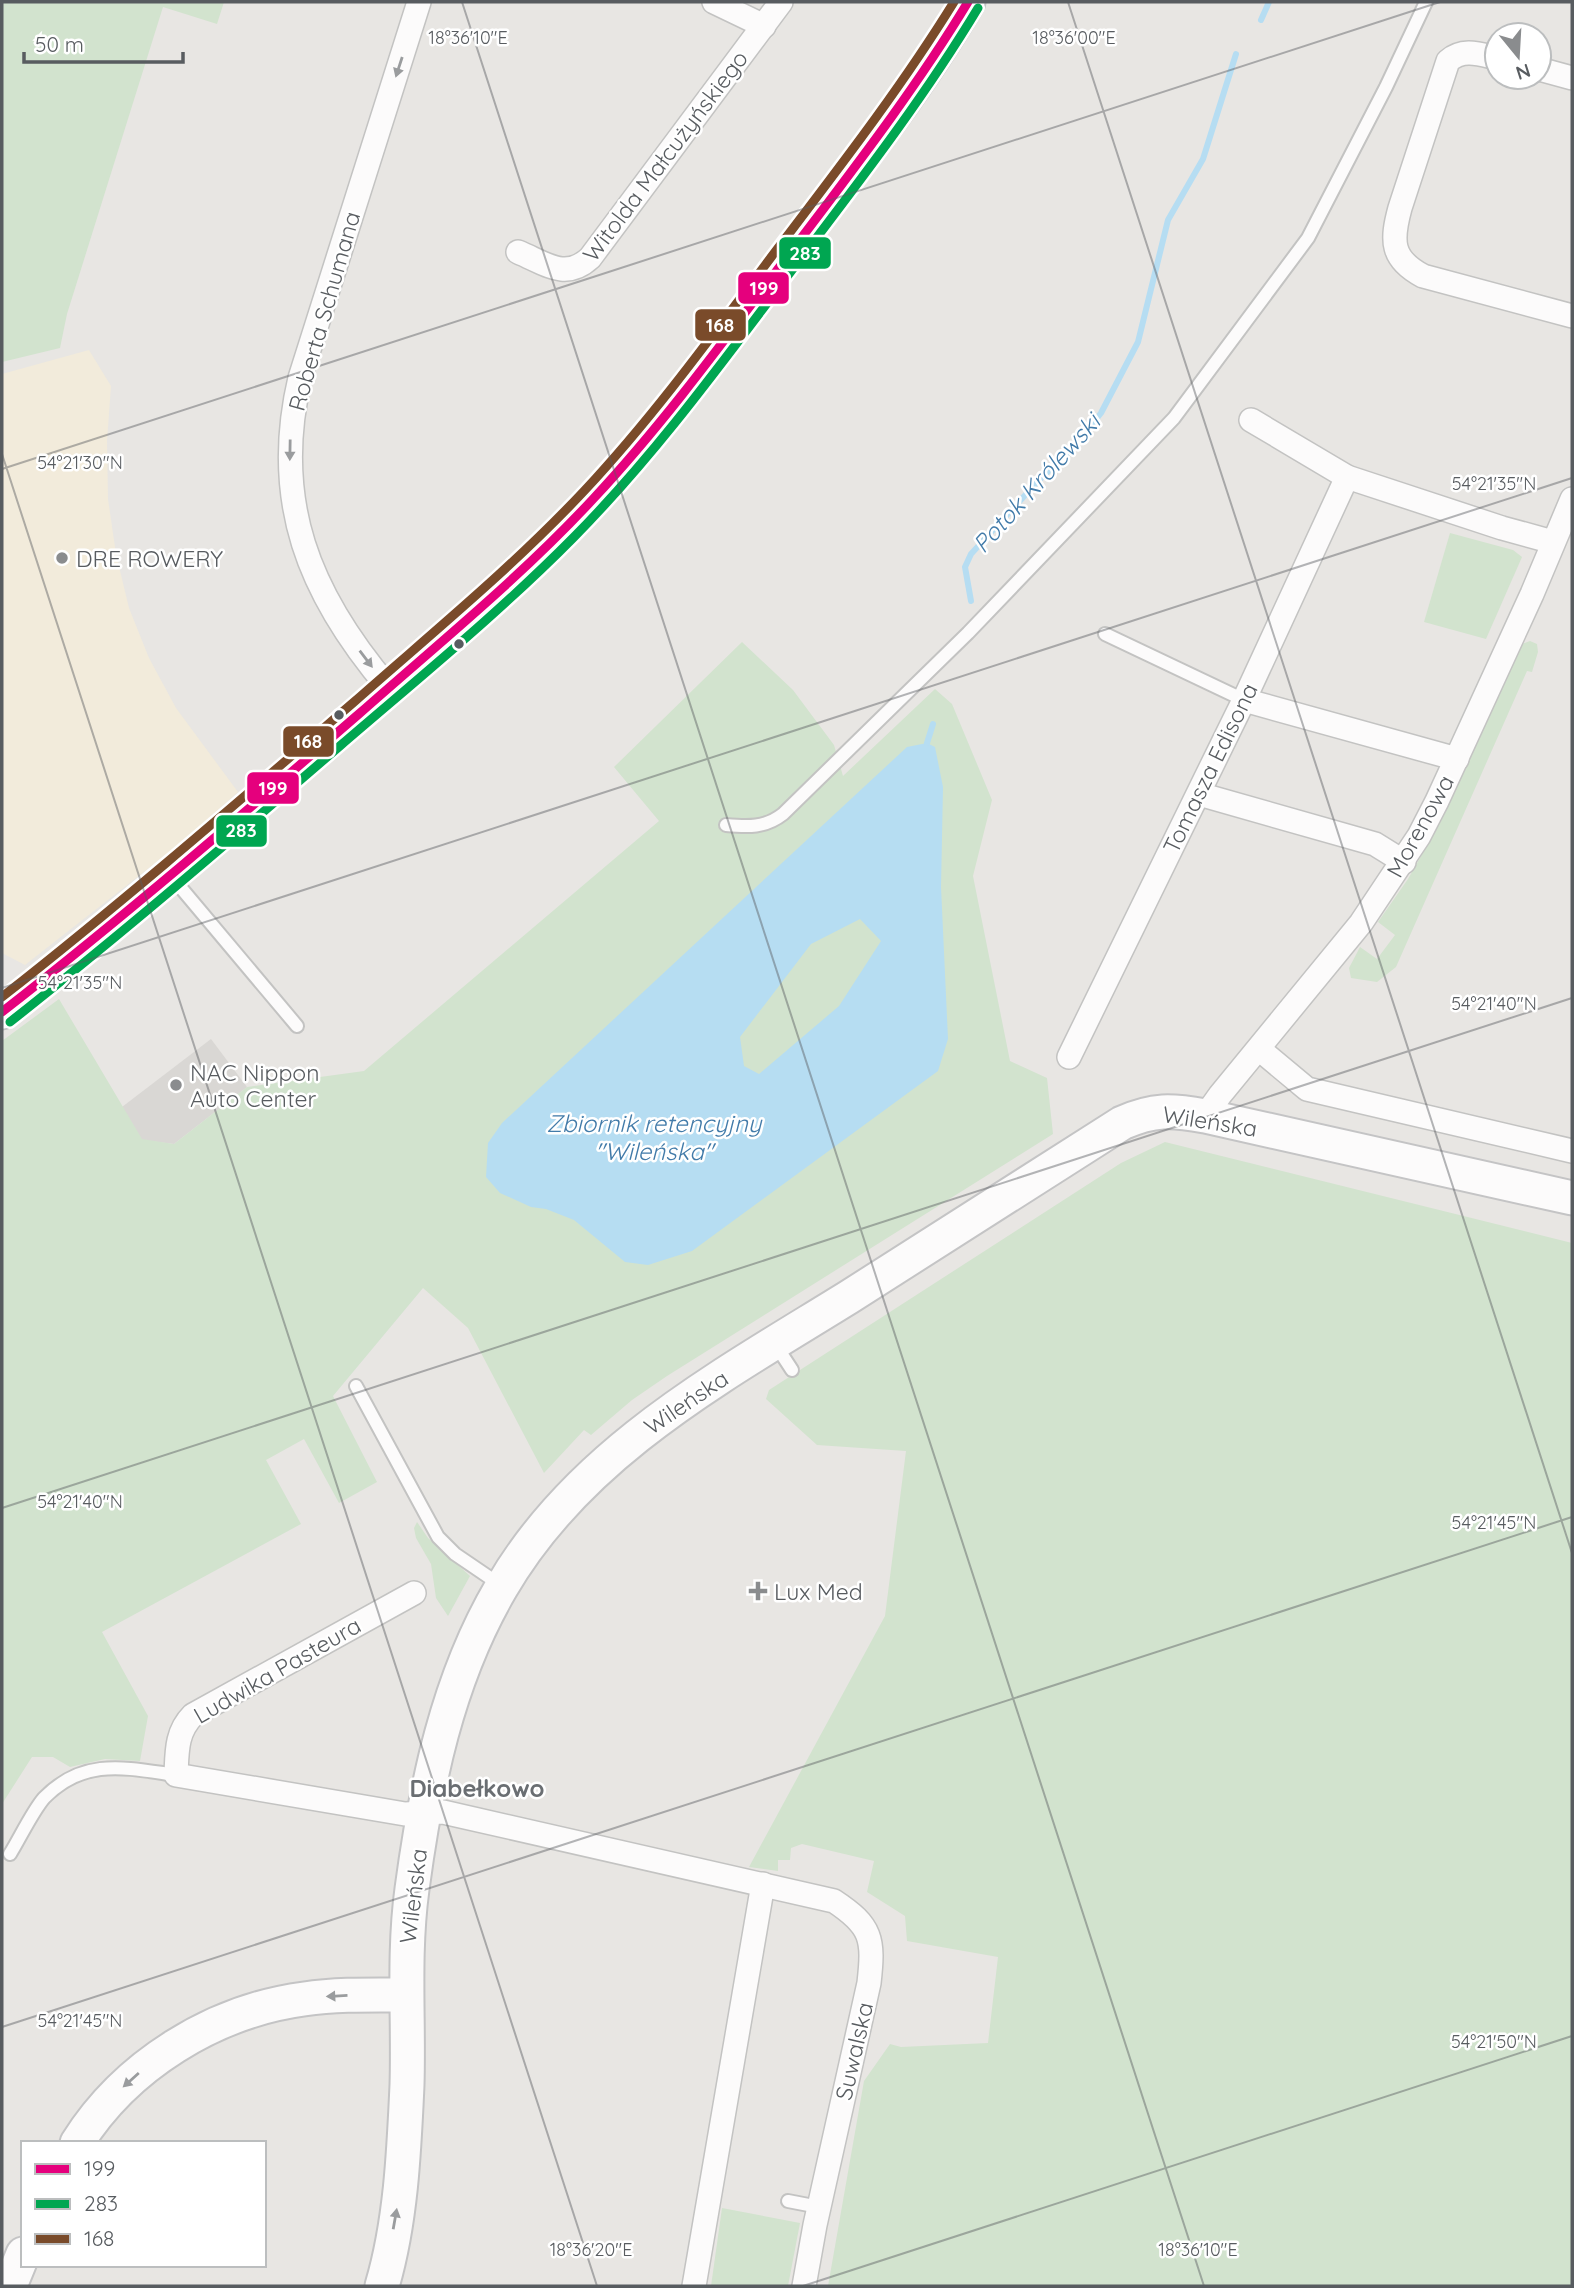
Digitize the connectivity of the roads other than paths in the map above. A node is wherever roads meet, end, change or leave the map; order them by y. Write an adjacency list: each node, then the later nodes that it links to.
1 (419, 2): 17 (street, Roberta Schumana, one-way to 17)
2 (714, 2): 6 (street, Witolda Małcużyńskiego)
3 (781, 2): 6 (street, Witolda Małcużyńskiego)
4 (968, 2): 17 (street)
5 (1426, 2): 21 (lane)
6 (764, 26): 10 (street, Witolda Małcużyńskiego)
7 (1483, 55): 11 (street)
8 (1553, 73): 9 (street)
9 (1572, 78)
10 (518, 252)
11 (1572, 316)
12 (1251, 420): 13 (street)
13 (1347, 477): 15 (street); 18 (street, Tomasza Edisona)
14 (1572, 499): 15 (street, Morenowa)
15 (1553, 542): 19 (street, Morenowa)
16 (1105, 634): 18 (lane)
17 (388, 687): 23 (street)
18 (1244, 699): 19 (street); 20 (street, Tomasza Edisona)
19 (1457, 759): 22 (street, Morenowa)
20 (1199, 794): 22 (street); 27 (street, Tomasza Edisona)
21 (726, 825)
22 (1404, 862): 26 (street, Morenowa)
23 (171, 875): 24 (street); 25 (lane)
24 (2, 1012)
25 (297, 1026)
26 (1259, 1049): 28 (street, Morenowa); 29 (street)
27 (1069, 1057)
28 (1205, 1116): 30 (street, Wileńska); 32 (street, Wileńska)
29 (1572, 1152)
30 (1572, 1198)
31 (356, 1386): 32 (lane)
32 (502, 1586): 35 (street, Wileńska)
33 (414, 1593): 34 (street, Ludwika Pasteura)
34 (176, 1774): 35 (street); 36 (lane)
35 (424, 1813): 37 (street, Suwalska); 38 (street, Wileńska)
36 (10, 1854)
37 (763, 1884): 41 (street, Suwalska); 45 (street)
38 (406, 1996): 39 (street, one-way to 39); 44 (street, Wileńska, one-way to 38)
39 (78, 2141)
40 (788, 2201): 41 (lane)
41 (819, 2207): 46 (street, Suwalska)
42 (21, 2259): 43 (street)
43 (10, 2286)
44 (382, 2286)
45 (694, 2286)
46 (804, 2286)

